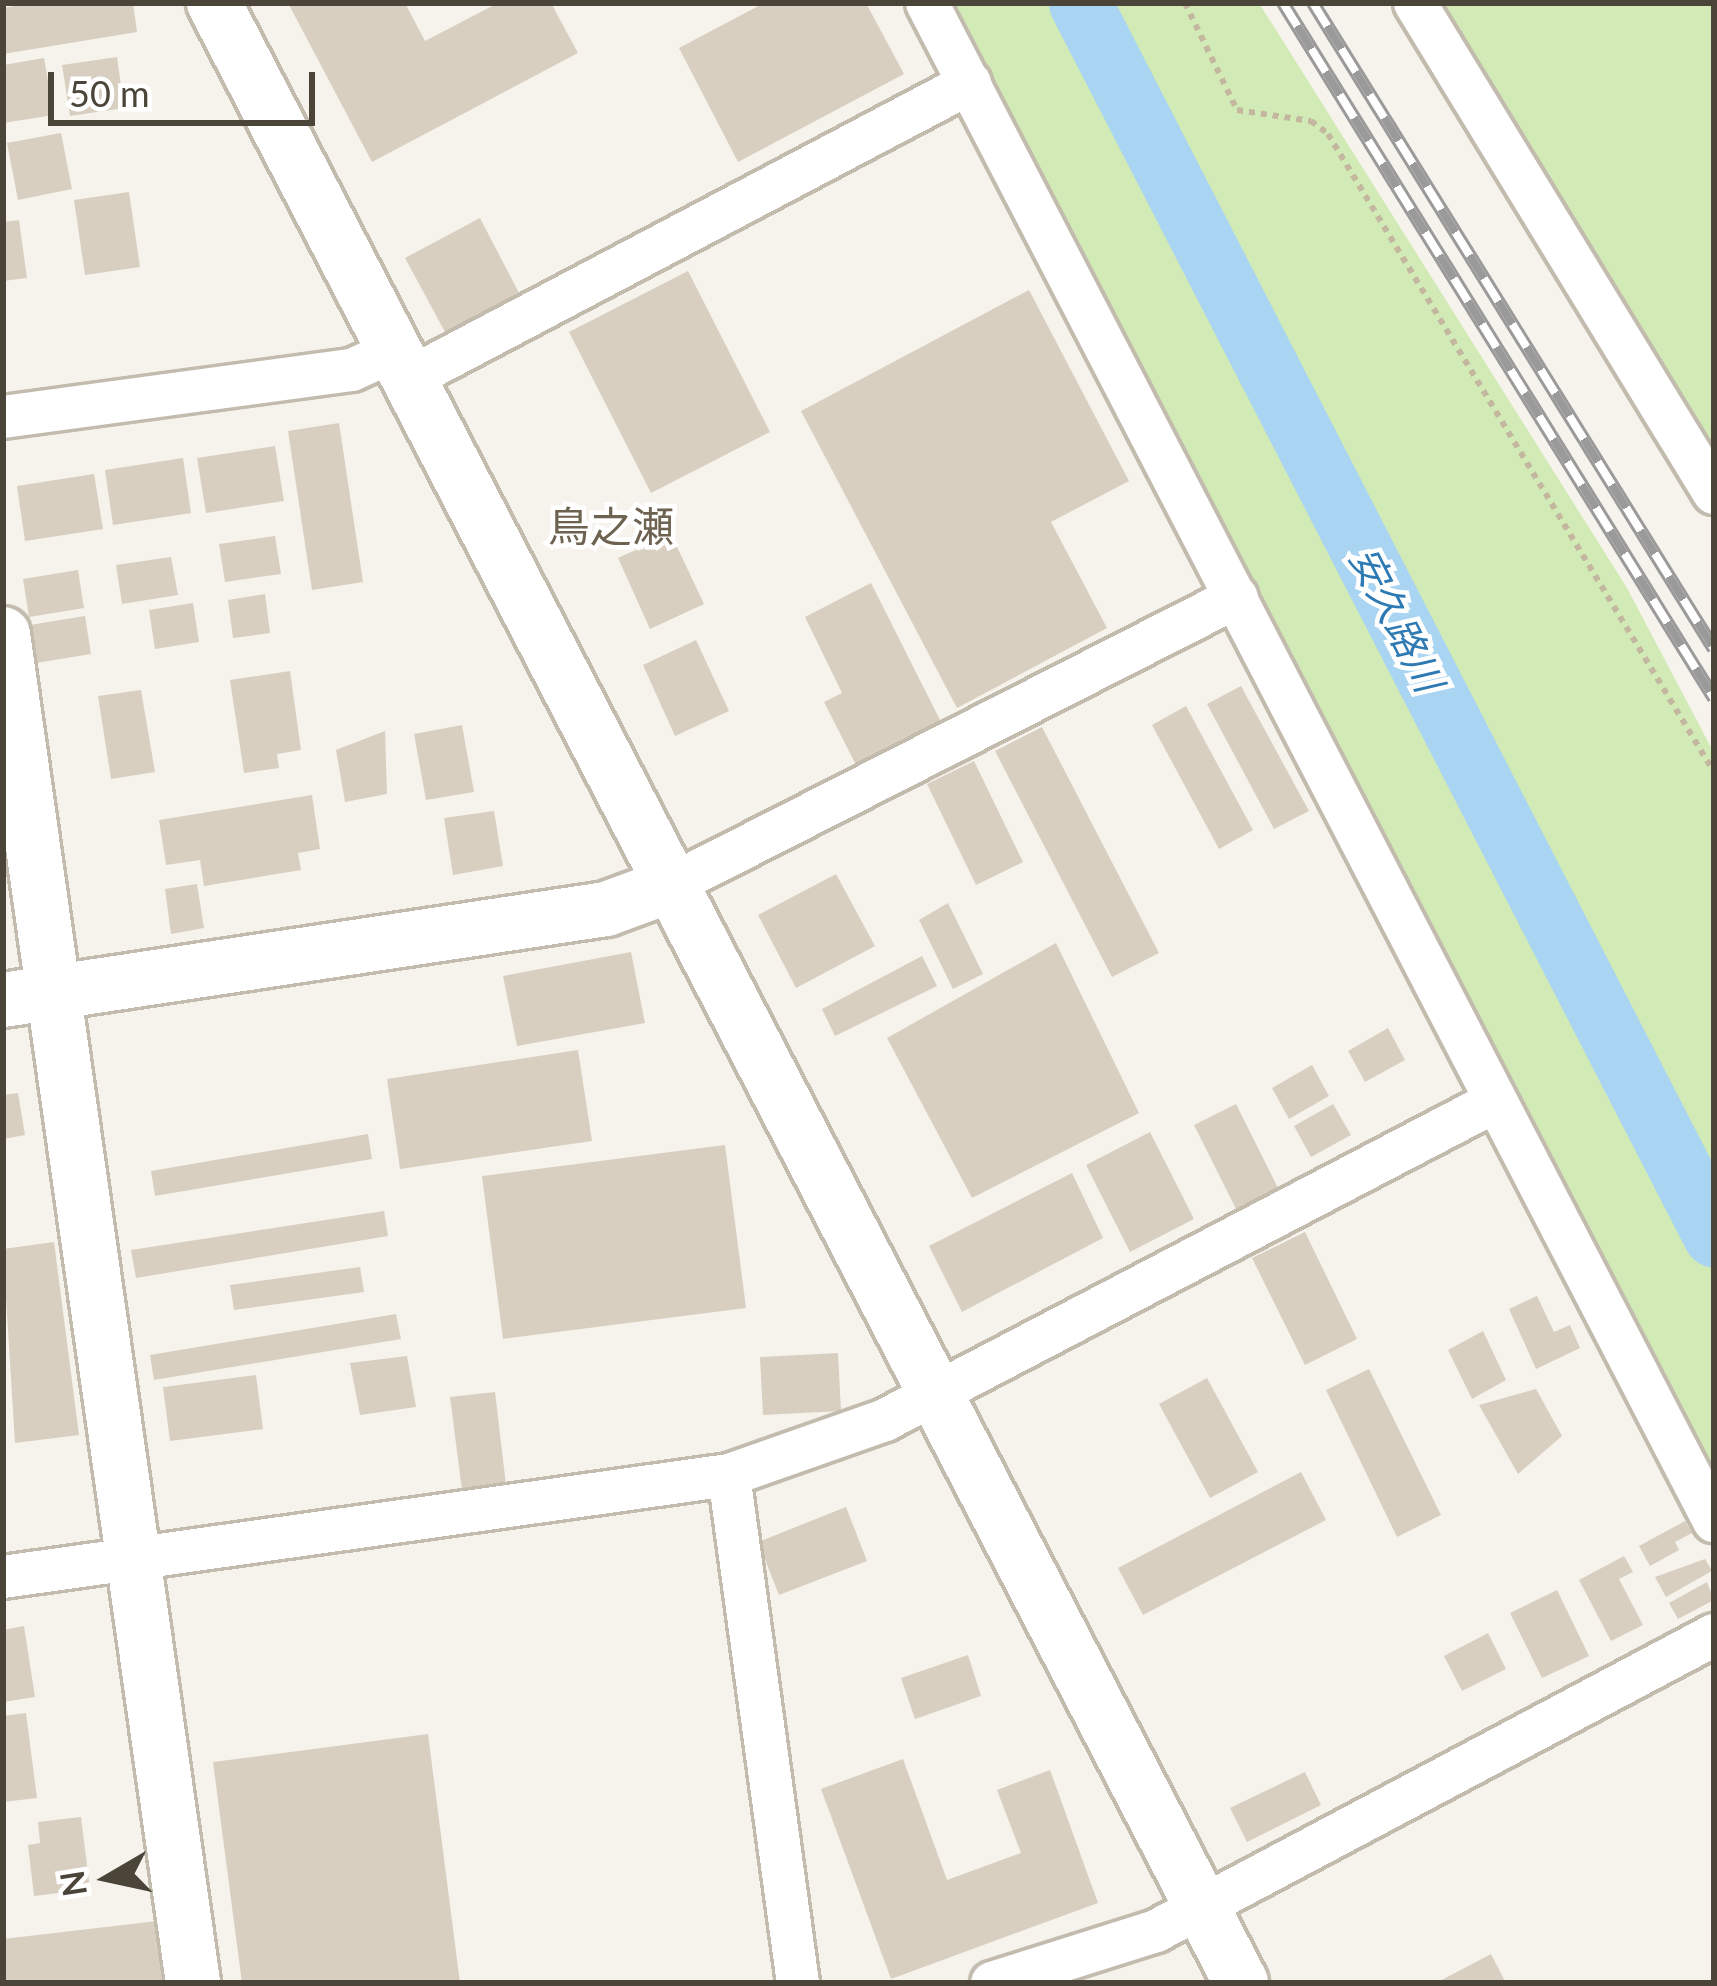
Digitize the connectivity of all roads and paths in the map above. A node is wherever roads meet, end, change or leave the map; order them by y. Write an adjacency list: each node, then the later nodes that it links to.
1 (214, 3): 6 (street)
2 (927, 3): 5 (street)
3 (1185, 3): 11 (path)
4 (1415, 3): 8 (street)
5 (970, 83): 6 (street); 9 (street)
6 (403, 364): 7 (street); 12 (street)
7 (3, 417)
8 (1714, 493)
9 (1237, 597): 12 (street); 14 (street)
10 (3, 634): 13 (street)
11 (1714, 772)
12 (669, 886): 13 (street); 15 (street)
13 (29, 994): 18 (street)
14 (1494, 1102): 15 (street); 17 (street)
15 (932, 1393): 16 (street); 21 (street)
16 (729, 1475): 18 (street); 23 (street)
17 (1714, 1521)
18 (131, 1558): 19 (street); 22 (street)
19 (3, 1577)
20 (1714, 1635): 21 (street)
21 (1202, 1907): 24 (street); 25 (street)
22 (193, 1983)
23 (798, 1983)
24 (992, 1983)
25 (1241, 1983)

